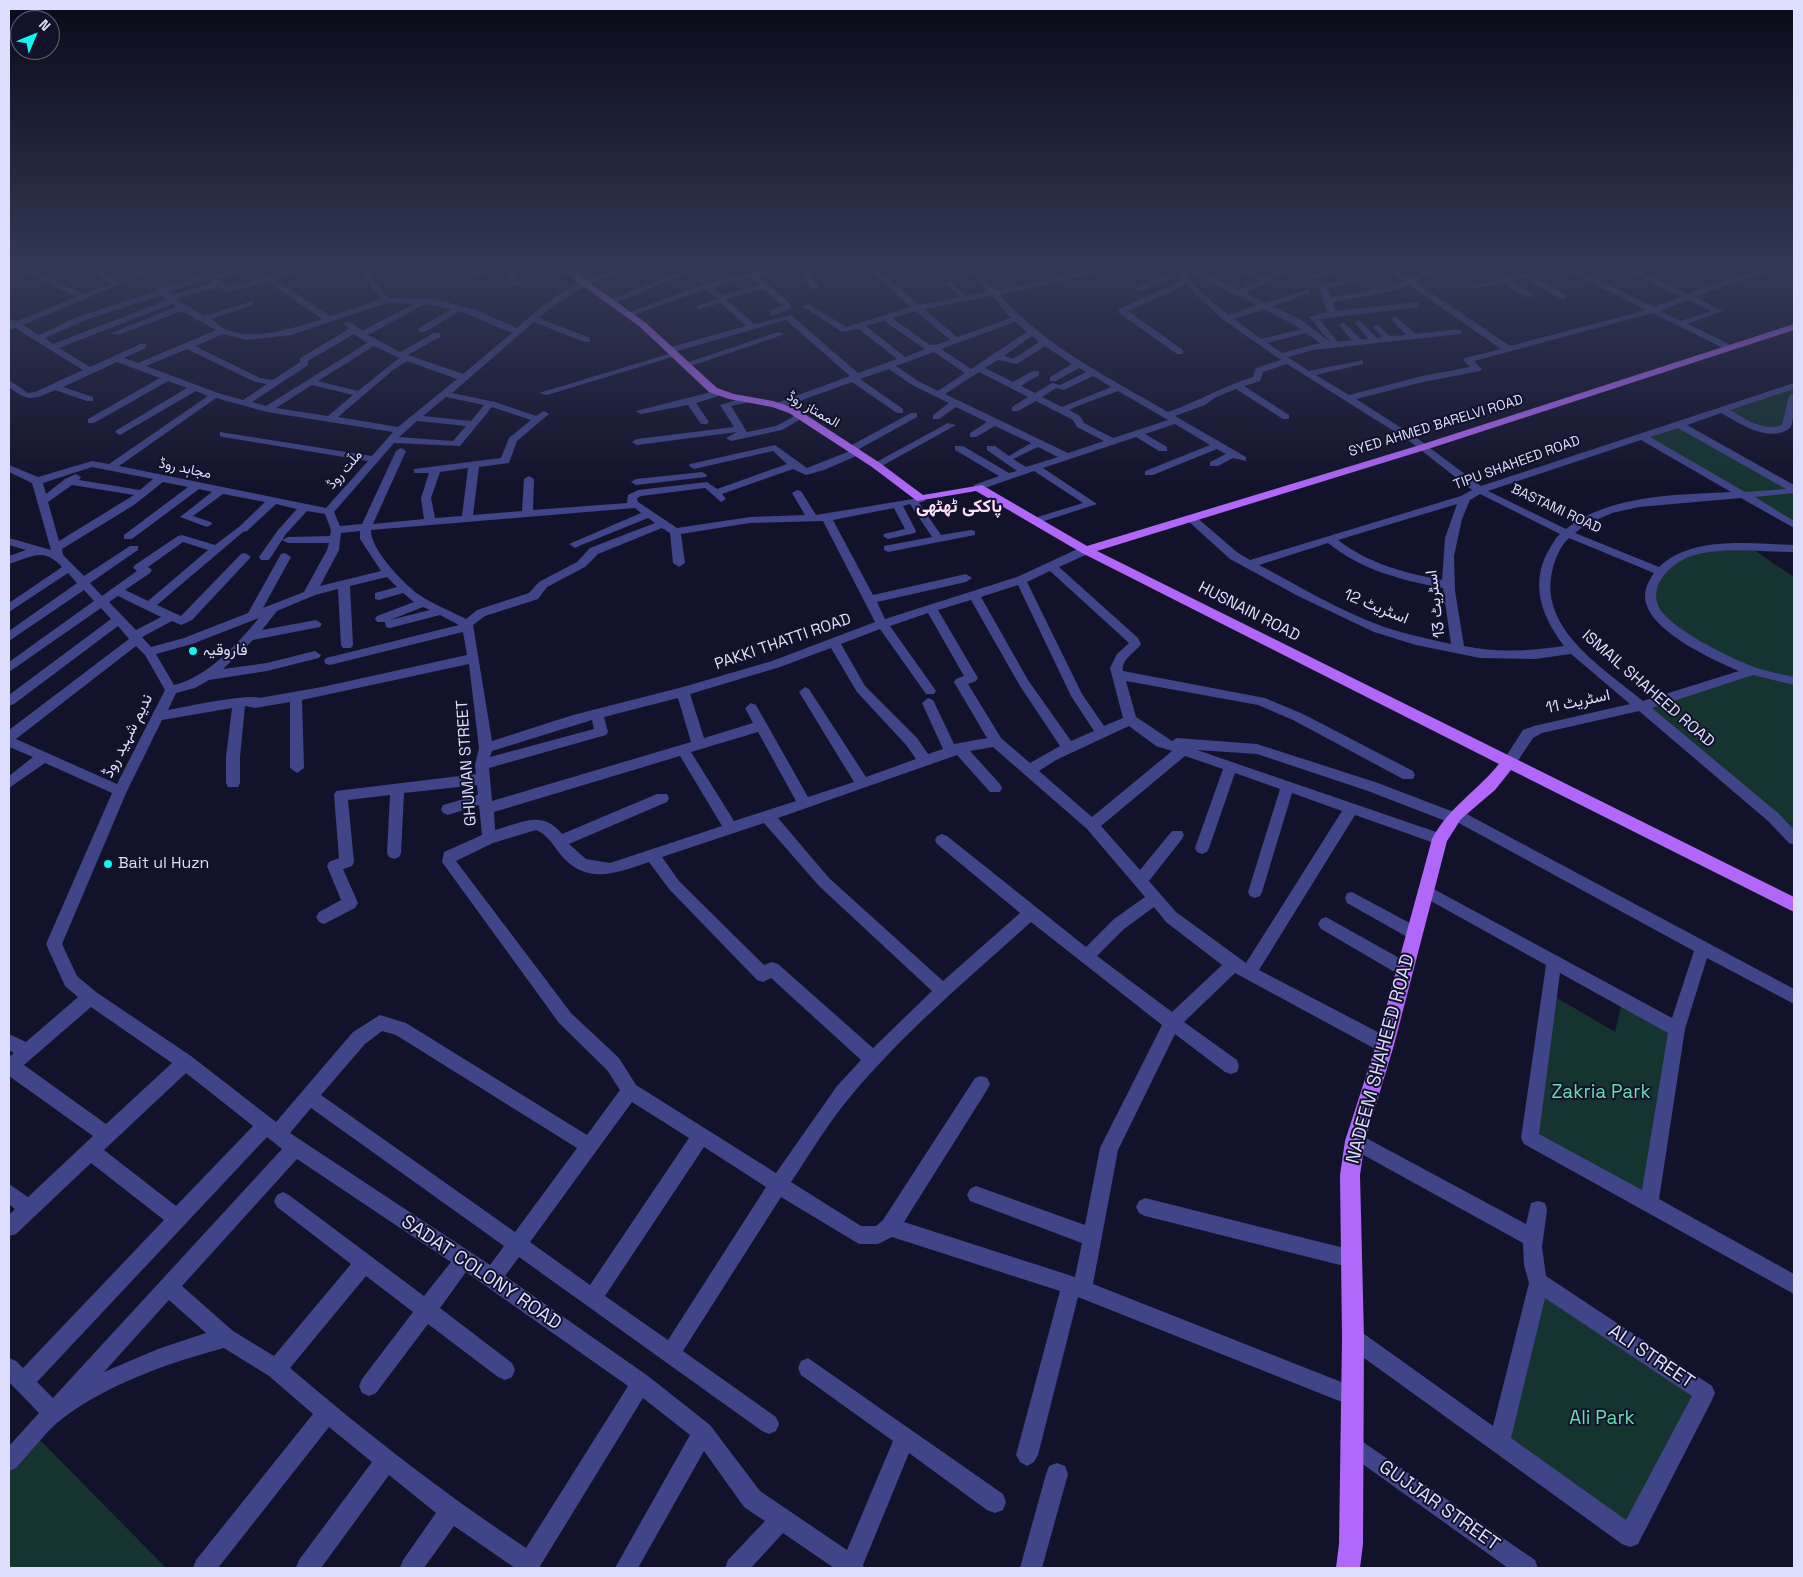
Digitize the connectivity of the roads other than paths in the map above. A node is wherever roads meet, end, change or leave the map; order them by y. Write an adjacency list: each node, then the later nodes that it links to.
1 (49, 345): 28 (street)
2 (59, 345): 28 (street)
3 (186, 345): 43 (street); 54 (street)
4 (333, 345): 54 (street)
5 (370, 345): 52 (street)
6 (376, 345): 35 (street)
7 (422, 345): 35 (street)
8 (503, 345): 51 (street, ملّت روڈ)
9 (663, 345): 33 (main road, الممتاز روڈ)
10 (694, 345): 33 (street)
11 (748, 345): 42 (street)
12 (818, 345): 49 (street)
13 (884, 345): 38 (street)
14 (926, 345): 29 (street)
15 (941, 345): 29 (street)
16 (1013, 345): 34 (street)
17 (1040, 345): 34 (street)
18 (1048, 345): 41 (street)
19 (1170, 345): 32 (street)
20 (1266, 345): 36 (street, BASTAMI ROAD)
21 (1334, 345): 22 (street); 36 (street)
22 (1339, 345)
23 (1500, 345): 31 (street)
24 (1528, 345): 31 (street)
25 (1723, 345): 30 (street)
26 (1740, 345): 30 (main road, SYED AHMED BARELVI ROAD)
27 (143, 346): 37 (street)
28 (53, 347): 45 (street)
29 (931, 348): 38 (street); 44 (street)
30 (1730, 348): 110 (main road, SYED AHMED BARELVI ROAD)
31 (1508, 350): 70 (street)
32 (1180, 352)
33 (672, 353): 42 (main road, الممتاز روڈ); 62 (street)
34 (996, 356): 44 (street)
35 (403, 357): 51 (street); 64 (street)
36 (1285, 358): 48 (street, BASTAMI ROAD); 56 (street)
37 (118, 359): 43 (street); 45 (street)
38 (902, 359): 40 (street)
39 (1360, 362): 48 (street)
40 (888, 364): 49 (street); 67 (street)
41 (1078, 364): 46 (street); 55 (street)
42 (685, 365): 63 (main road, الممتاز روڈ)
43 (137, 367): 50 (street)
44 (975, 370): 57 (street); 67 (street)
45 (90, 371): 59 (street)
46 (1094, 372): 55 (street); 60 (street)
47 (1036, 373): 57 (street)
48 (1307, 374): 70 (street, BASTAMI ROAD)
49 (854, 377): 77 (street); 82 (street)
50 (166, 378): 61 (street); 90 (street)
51 (464, 378): 65 (street, ملّت روڈ)
52 (310, 382): 64 (street); 78 (street)
53 (9, 383): 59 (street)
54 (275, 383): 73 (street)
55 (1056, 384): 69 (street)
56 (1237, 384): 87 (street); 88 (street)
57 (1013, 386): 69 (street)
58 (1794, 386): 80 (street, TIPU SHAHEED ROAD)
59 (56, 387): 71 (street)
60 (1118, 387): 83 (street); 87 (street)
61 (194, 388): 66 (street); 98 (street)
62 (544, 393)
63 (719, 393): 72 (main road, الممتاز روڈ); 74 (street)
64 (360, 394): 91 (street)
65 (444, 394): 76 (street); 89 (street, ملّت روڈ)
66 (215, 395): 73 (street); 125 (street)
67 (938, 395): 75 (street)
68 (1794, 396): 80 (street)
69 (1035, 397): 79 (street); 83 (street)
70 (1350, 398): 110 (street, BASTAMI ROAD)
71 (90, 399)
72 (746, 400): 77 (main road, الممتاز روڈ); 99 (street)
73 (246, 402): 78 (street)
74 (690, 402): 81 (street); 92 (street)
75 (955, 403): 86 (street); 93 (street)
76 (490, 404): 94 (street); 121 (street)
77 (780, 405): 85 (main road, الممتاز روڈ)
78 (267, 409): 91 (street)
79 (1015, 409)
80 (1722, 410): 95 (street, TIPU SHAHEED ROAD)
81 (641, 411)
82 (900, 411)
83 (1061, 411): 107 (street)
84 (914, 415): 114 (street)
85 (801, 416): 99 (street); 114 (main road, الممتاز روڈ)
86 (936, 417)
87 (1172, 417): 100 (street); 109 (street)
88 (1286, 417)
89 (414, 418): 94 (street); 97 (street, ملّت روڈ)
90 (91, 420)
91 (329, 420): 97 (street)
92 (704, 422)
93 (994, 422): 102 (street); 108 (street)
94 (474, 424): 104 (street)
95 (1679, 424): 103 (street, TIPU SHAHEED ROAD); 143 (street)
96 (951, 425): 123 (street)
97 (401, 430): 104 (street, ملّت روڈ)
98 (120, 432)
99 (742, 432): 105 (street); 106 (street)
100 (1137, 433): 107 (street); 113 (street)
101 (223, 434): 118 (street)
102 (972, 435)
103 (1642, 436): 142 (street, TIPU SHAHEED ROAD); 146 (street)
104 (391, 440): 118 (street, ملّت روڈ)
105 (718, 440)
106 (637, 442)
107 (1111, 442): 117 (street)
108 (1038, 443): 116 (street); 117 (street)
109 (1218, 445): 120 (street); 131 (street)
110 (1424, 447): 142 (street, BASTAMI ROAD); 159 (main road, SYED AHMED BARELVI ROAD)
111 (959, 448): 133 (street)
112 (991, 448): 130 (street)
113 (1164, 449)
114 (855, 450): 122 (street); 123 (main road, الممتاز روڈ)
115 (401, 451): 166 (street)
116 (1014, 456)
117 (1066, 456): 126 (street)
118 (374, 460): 154 (street, ملّت روڈ)
119 (92, 464): 125 (street, مجاہد روڈ); 136 (street, مجاہد روڈ); 137 (street)
120 (1214, 464)
121 (474, 465): 128 (street); 160 (street)
122 (794, 465): 124 (street); 138 (street)
123 (876, 465): 149 (main road, الممتاز روڈ)
124 (694, 466)
125 (112, 467): 134 (street, مجاہد روڈ)
126 (1036, 468): 130 (street); 161 (street)
127 (9, 469): 136 (street)
128 (435, 470): 129 (street); 163 (street)
129 (418, 471)
130 (1024, 472): 133 (street)
131 (1149, 473)
132 (702, 475): 138 (street)
133 (1008, 477): 140 (street)
134 (161, 478): 139 (street, مجاہد روڈ); 145 (street)
135 (529, 479): 156 (street)
136 (37, 481): 150 (street, ندیم شہید روڈ)
137 (69, 482): 145 (street); 150 (street)
138 (636, 484): 152 (street)
139 (197, 485): 141 (street, مجاہد روڈ); 172 (street)
140 (978, 486): 149 (main road); 161 (main road, HUSNAIN ROAD)
141 (221, 490): 148 (street, مجاہد روڈ); 164 (street)
142 (1480, 490): 147 (street, TIPU SHAHEED ROAD); 169 (street, BASTAMI ROAD)
143 (1794, 490): 146 (street, ISMAIL SHAHEED ROAD)
144 (796, 492): 157 (street)
145 (142, 493): 184 (street)
146 (1744, 496): 165 (street); 169 (street, ISMAIL SHAHEED ROAD)
147 (1465, 498): 174 (street, TIPU SHAHEED ROAD); 199 (street, اسٹریٹ 13)
148 (273, 500): 153 (street, مجاہد روڈ); 181 (street)
149 (917, 500): 151 (street); 173 (street)
150 (43, 501): 184 (street, ندیم شہید روڈ)
151 (896, 504): 158 (street); 171 (street)
152 (633, 505): 155 (street); 156 (street)
153 (305, 507): 154 (street, مجاہد روڈ); 185 (street)
154 (329, 512): 170 (street, ملّت روڈ)
155 (650, 513): 162 (street); 177 (street)
156 (527, 514): 160 (street)
157 (812, 518): 158 (street); 167 (street)
158 (827, 518): 205 (street)
159 (1191, 518): 183 (main road, SYED AHMED BARELVI ROAD); 190 (street, اسٹریٹ 12)
160 (467, 519): 163 (street)
161 (1035, 521): 183 (main road, HUSNAIN ROAD)
162 (663, 522): 167 (street); 218 (street)
163 (430, 523): 166 (street)
164 (206, 524)
165 (1794, 526)
166 (366, 528): 170 (street); 194 (street)
167 (675, 532): 189 (street)
168 (971, 532): 173 (street)
169 (1566, 532): 193 (street, BASTAMI ROAD); 224 (street, ISMAIL SHAHEED ROAD)
170 (335, 535): 175 (street); 202 (street)
171 (888, 536)
172 (128, 537)
173 (938, 538): 179 (street)
174 (1329, 539): 190 (street, TIPU SHAHEED ROAD); 199 (street)
175 (288, 540)
176 (9, 541): 182 (street)
177 (575, 544)
178 (134, 548): 197 (street)
179 (888, 548)
180 (1794, 548): 193 (street)
181 (216, 549): 201 (street); 208 (street)
182 (37, 550): 184 (street); 188 (street)
183 (1086, 550): 192 (street, PAKKI THATTI ROAD); 260 (main road, HUSNAIN ROAD)
184 (57, 552): 191 (street, ندیم شہید روڈ)
185 (265, 556)
186 (285, 556): 214 (street)
187 (246, 557): 213 (street)
188 (9, 560)
189 (678, 563)
190 (1248, 564): 225 (street, اسٹریٹ 12)
191 (69, 567): 197 (street, ندیم شہید روڈ); 209 (street)
192 (1052, 567): 196 (street, PAKKI THATTI ROAD); 232 (street)
193 (1661, 572): 231 (street)
194 (389, 573): 198 (street); 200 (street)
195 (966, 578): 205 (street)
196 (1021, 580): 203 (street, PAKKI THATTI ROAD); 247 (street)
197 (84, 583): 206 (street, ندیم شہید روڈ); 219 (street)
198 (344, 584): 202 (street); 223 (street)
199 (1449, 585): 225 (street, اسٹریٹ 13)
200 (405, 589): 204 (street); 207 (street)
201 (118, 591): 206 (street); 208 (street)
202 (310, 592): 211 (street)
203 (974, 595): 210 (street, PAKKI THATTI ROAD); 254 (street)
204 (379, 596)
205 (870, 600): 217 (street)
206 (102, 602): 215 (street, ندیم شہید روڈ); 230 (street)
207 (424, 602): 212 (street); 212 (street)
208 (149, 606): 213 (street)
209 (9, 608)
210 (931, 608): 217 (street, PAKKI THATTI ROAD); 250 (street)
211 (272, 610): 214 (street); 221 (street)
212 (442, 611): 218 (street)
213 (172, 616): 220 (street)
214 (252, 617): 226 (street)
215 (119, 620): 220 (street, ندیم شہید روڈ); 239 (street)
216 (316, 624): 221 (street)
217 (882, 624): 222 (street, PAKKI THATTI ROAD); 257 (street)
218 (467, 626): 228 (street, GHUMAN STREET); 229 (street)
219 (9, 637)
220 (136, 638): 226 (street, ندیم شہید روڈ); 248 (street)
221 (248, 638): 233 (street)
222 (834, 642): 236 (street, PAKKI THATTI ROAD); 259 (street)
223 (347, 645)
224 (1573, 649): 225 (street, اسٹریٹ 12); 241 (street, ISMAIL SHAHEED ROAD)
225 (1458, 650)
226 (149, 652): 235 (street, ندیم شہید روڈ)
227 (315, 655): 233 (street)
228 (474, 658): 238 (street); 253 (street, GHUMAN STREET)
229 (330, 661)
230 (9, 668)
231 (1753, 671): 234 (street); 241 (street, اسٹریٹ 11)
232 (1118, 675): 245 (street); 265 (street)
233 (204, 676): 235 (street)
234 (1794, 681)
235 (171, 690): 244 (street, ندیم شہید روڈ)
236 (683, 692): 243 (street, PAKKI THATTI ROAD); 252 (street)
237 (805, 692): 268 (street)
238 (296, 696): 240 (street); 262 (street)
239 (9, 701)
240 (239, 702): 244 (street); 267 (street)
241 (1642, 706): 260 (street, اسٹریٹ 11); 285 (street, ISMAIL SHAHEED ROAD)
242 (751, 708): 246 (street)
243 (597, 714): 253 (street, PAKKI THATTI ROAD); 264 (street)
244 (158, 716): 272 (street, ندیم شہید روڈ)
245 (1130, 720): 247 (street); 251 (street)
246 (761, 726): 252 (street); 275 (street)
247 (1102, 733): 254 (street)
248 (9, 737)
249 (9, 741): 258 (street)
250 (996, 742): 257 (street); 263 (street)
251 (1161, 742): 256 (street); 279 (street)
252 (699, 745): 255 (street)
253 (486, 748): 264 (street, GHUMAN STREET)
254 (1069, 748): 263 (street)
255 (683, 750): 274 (street); 281 (street)
256 (1183, 750): 261 (street); 280 (street)
257 (956, 751): 259 (street); 270 (street)
258 (42, 757): 266 (street); 272 (street)
259 (925, 761): 268 (street)
260 (1510, 761): 279 (main road, NADEEM SHAHEED ROAD); 296 (main road, HUSNAIN ROAD)
261 (1230, 767): 269 (street); 288 (street)
262 (297, 768)
263 (1029, 771): 280 (street)
264 (482, 772): 271 (street); 274 (street, GHUMAN STREET)
265 (1408, 775)
266 (9, 783)
267 (233, 783)
268 (864, 784): 275 (street)
269 (1288, 787): 277 (street); 293 (street)
270 (995, 788)
271 (397, 789): 289 (street); 298 (street)
272 (120, 791): 307 (street, ندیم شہید روڈ)
273 (662, 798): 287 (street)
274 (486, 803): 276 (street); 283 (street, GHUMAN STREET)
275 (805, 804): 278 (street)
276 (448, 809)
277 (1351, 809): 284 (street); 304 (street)
278 (767, 816): 281 (street); 306 (street)
279 (1454, 816): 284 (main road, NADEEM SHAHEED ROAD); 301 (street)
280 (1092, 825): 291 (street)
281 (731, 828): 290 (street)
282 (1177, 835): 291 (street)
283 (489, 838): 287 (street); 319 (street)
284 (1440, 839): 292 (main road, NADEEM SHAHEED ROAD)
285 (1794, 839)
286 (942, 840): 297 (street)
287 (558, 842): 290 (street)
288 (1202, 848)
289 (394, 853)
290 (652, 855): 314 (street)
291 (1140, 881): 294 (street)
292 (1425, 891): 300 (main road, NADEEM SHAHEED ROAD); 303 (street)
293 (1255, 892)
294 (1155, 898): 302 (street); 304 (street)
295 (1352, 898): 300 (street)
296 (1794, 905)
297 (1030, 913): 302 (street); 306 (street)
298 (324, 918)
299 (1326, 924): 305 (street)
300 (1414, 933): 305 (main road, NADEEM SHAHEED ROAD)
301 (1702, 948): 308 (street); 310 (street)
302 (1086, 957): 309 (street)
303 (1554, 961): 310 (street); 332 (street)
304 (1241, 969): 309 (street); 312 (street)
305 (1404, 969): 312 (main road, NADEEM SHAHEED ROAD)
306 (943, 991): 314 (street)
307 (90, 997): 313 (street); 315 (street, SADAT COLONY ROAD)
308 (1794, 997)
309 (1172, 1023): 316 (street); 339 (street)
310 (1677, 1029): 332 (street)
311 (9, 1042): 313 (street)
312 (1384, 1045): 324 (main road, NADEEM SHAHEED ROAD)
313 (29, 1052): 317 (street)
314 (873, 1059): 328 (street)
315 (186, 1062): 321 (street, SADAT COLONY ROAD); 322 (street)
316 (1231, 1066)
317 (10, 1067): 322 (street)
318 (981, 1084): 337 (street)
319 (630, 1091): 323 (street); 325 (street)
320 (310, 1097): 321 (street); 325 (street); 341 (street)
321 (272, 1129): 326 (street, SADAT COLONY ROAD); 336 (street)
322 (107, 1135): 327 (street)
323 (701, 1136): 328 (street); 350 (street)
324 (1355, 1141): 340 (street); 342 (main road, NADEEM SHAHEED ROAD)
325 (589, 1146): 341 (street)
326 (295, 1148): 343 (street, SADAT COLONY ROAD); 348 (street)
327 (90, 1151): 334 (street); 336 (street)
328 (779, 1184): 337 (street); 354 (street)
329 (9, 1193): 334 (street)
330 (976, 1195): 339 (street)
331 (283, 1201): 344 (street)
332 (1648, 1204): 347 (street)
333 (1145, 1207): 342 (street)
334 (29, 1209): 338 (street)
335 (1538, 1210): 340 (street)
336 (178, 1219): 358 (street)
337 (890, 1226): 349 (street)
338 (9, 1228)
339 (1092, 1237): 349 (street)
340 (1533, 1238): 346 (street)
341 (516, 1244): 345 (street); 350 (street)
342 (1352, 1258): 353 (main road, NADEEM SHAHEED ROAD)
343 (463, 1261): 345 (street, SADAT COLONY ROAD); 351 (street)
344 (364, 1262): 351 (street); 356 (street)
345 (492, 1278): 359 (street, SADAT COLONY ROAD)
346 (1539, 1283): 367 (street); 367 (street, ALI STREET)
347 (1794, 1284)
348 (168, 1287): 352 (street); 362 (street)
349 (1076, 1287): 361 (street); 369 (street)
350 (592, 1298): 354 (street)
351 (426, 1310): 357 (street); 360 (street)
352 (226, 1338): 356 (street); 362 (street)
353 (1353, 1338): 361 (main road, NADEEM SHAHEED ROAD); 367 (street, ALI STREET)
354 (670, 1354): 364 (street)
355 (808, 1368): 366 (street)
356 (276, 1369): 363 (street)
357 (505, 1370)
358 (16, 1375): 362 (street)
359 (641, 1383): 365 (street, SADAT COLONY ROAD); 376 (street)
360 (369, 1386)
361 (1352, 1396): 368 (main road, NADEEM SHAHEED ROAD)
362 (53, 1412): 371 (street)
363 (327, 1413): 370 (street); 377 (street)
364 (769, 1424)
365 (703, 1432): 375 (street, SADAT COLONY ROAD); 380 (street)
366 (905, 1437): 373 (street); 382 (street)
367 (1500, 1441)
368 (1350, 1443): 384 (main road, NADEEM SHAHEED ROAD); 385 (street, GUJJAR STREET)
369 (1027, 1455)
370 (388, 1460): 374 (street); 378 (street)
371 (9, 1461)
372 (1057, 1474): 383 (street)
373 (995, 1502)
374 (450, 1511): 376 (street); 379 (street)
375 (780, 1520): 381 (street); 382 (street, SADAT COLONY ROAD)
376 (528, 1566)
377 (204, 1568)
378 (307, 1568)
379 (411, 1568)
380 (626, 1568)
381 (736, 1568)
382 (852, 1568)
383 (1031, 1568)
384 (1348, 1568)
385 (1527, 1568)

